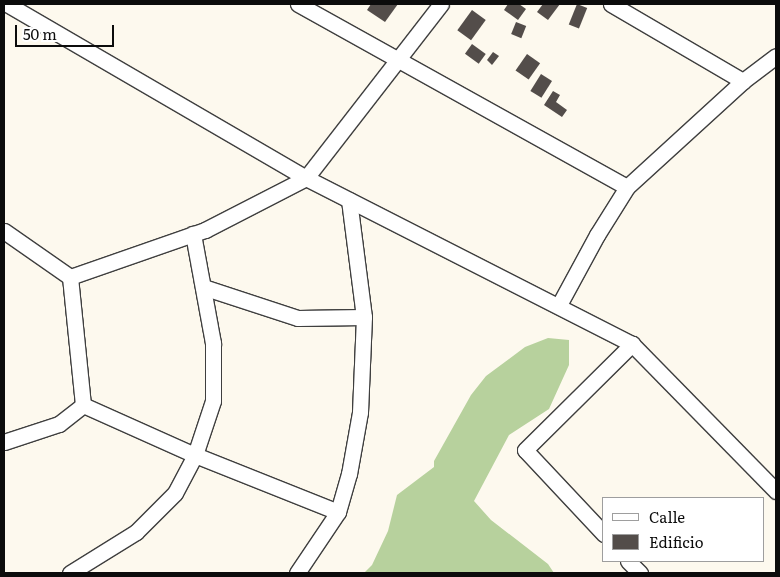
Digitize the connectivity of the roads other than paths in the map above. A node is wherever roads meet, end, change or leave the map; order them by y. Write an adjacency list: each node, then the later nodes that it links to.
1 (7, 4): 8 (street)
2 (298, 4): 6 (street)
3 (441, 4): 6 (street)
4 (611, 4): 7 (street)
5 (776, 56): 7 (street)
6 (397, 59): 8 (street); 9 (street)
7 (743, 81): 9 (street)
8 (306, 178): 10 (street); 12 (street)
9 (627, 187): 15 (street)
10 (349, 200): 15 (street); 16 (street)
11 (4, 231): 13 (street)
12 (192, 234): 13 (street); 14 (street)
13 (70, 277): 18 (street)
14 (202, 287): 16 (street); 20 (street)
15 (558, 305): 17 (street)
16 (364, 317): 22 (street)
17 (632, 344): 21 (street); 23 (street)
18 (83, 405): 19 (street); 20 (street)
19 (4, 442)
20 (195, 455): 22 (street); 25 (street)
21 (776, 491)
22 (338, 512): 26 (street)
23 (602, 532)
24 (629, 562): 27 (street)
25 (70, 573)
26 (297, 573)
27 (640, 573)

